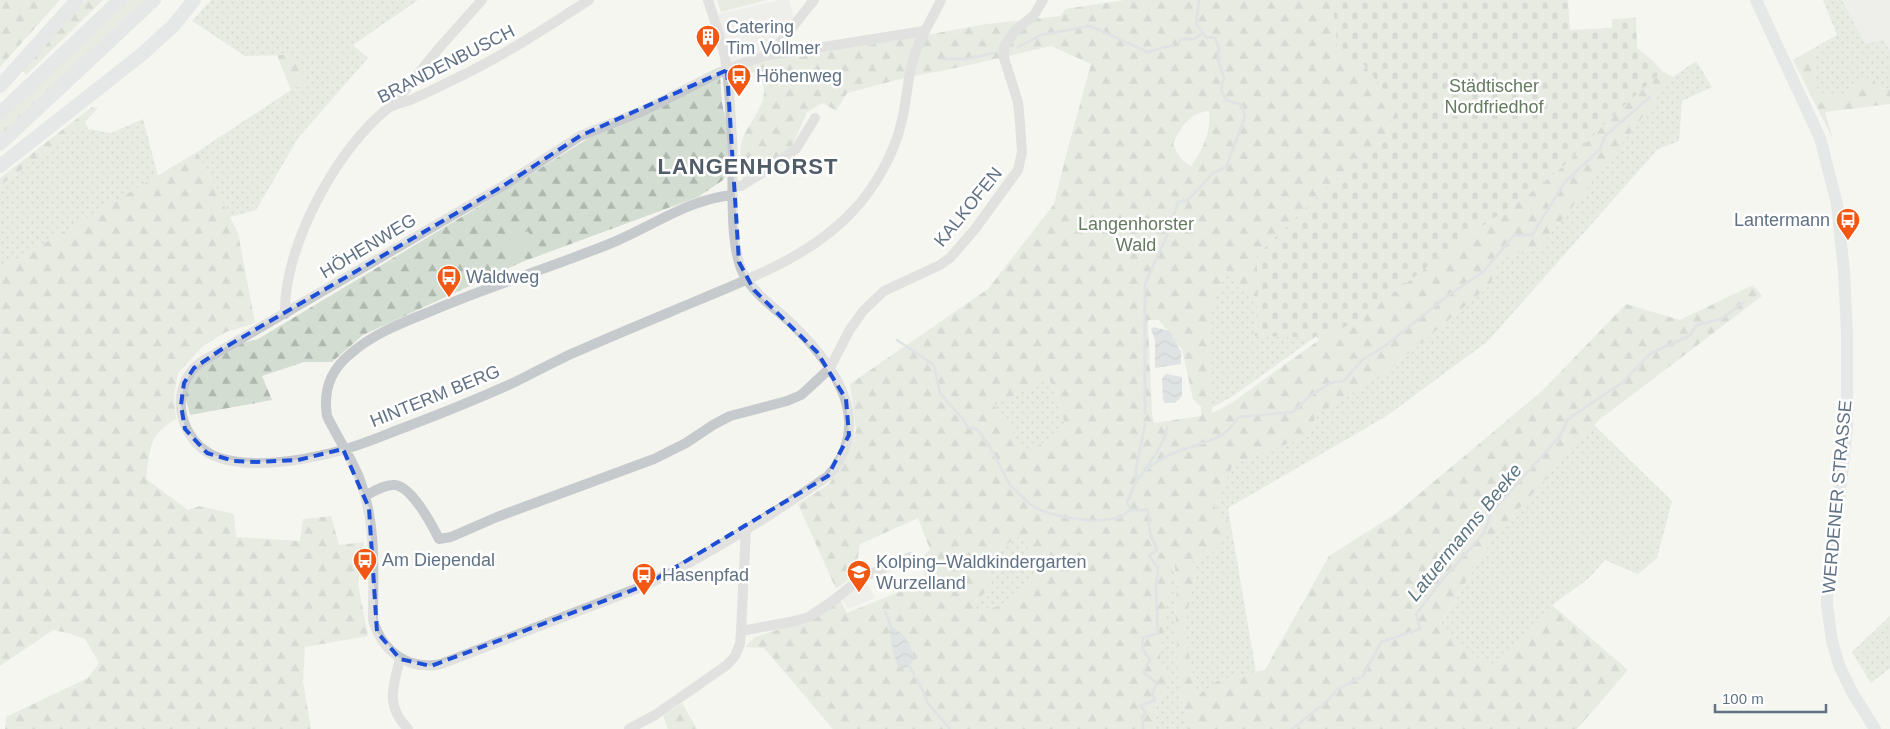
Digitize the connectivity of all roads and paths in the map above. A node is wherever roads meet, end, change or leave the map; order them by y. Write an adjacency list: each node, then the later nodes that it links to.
1 (77, 0): 15 (highway)
2 (120, 0): 17 (highway)
3 (154, 0): 19 (highway)
4 (194, 0): 20 (highway)
5 (482, 0): 16 (street)
6 (589, 0): 16 (street, BRANDENBUSCH)
7 (708, 0): 14 (street)
8 (814, 0): 13 (street)
9 (941, 0): 12 (street, HINTERM BERG)
10 (1042, 0): 24 (street, KALKOFEN)
11 (1756, 0): 34 (main road, WERDENER STRASSE)
12 (923, 35): 13 (street, HÖHENWEG); 22 (street, HINTERM BERG)
13 (767, 56): 14 (street, HÖHENWEG)
14 (727, 70): 21 (street); 23 (street, HÖHENWEG)
15 (0, 86)
16 (392, 106): 23 (street, BRANDENBUSCH)
17 (0, 113)
18 (815, 118): 21 (street)
19 (0, 144)
20 (0, 166)
21 (733, 190): 22 (street); 26 (street)
22 (747, 280): 24 (street); 26 (street, HINTERM BERG)
23 (285, 314): 25 (street, HÖHENWEG)
24 (830, 368): 27 (street); 28 (street)
25 (189, 374): 26 (street, HINTERM BERG)
26 (343, 450): 27 (street)
27 (365, 496): 31 (street)
28 (746, 528): 30 (street); 31 (street)
29 (910, 557): 30 (street)
30 (741, 631): 33 (street)
31 (400, 659): 32 (street)
32 (408, 729)
33 (629, 729)
34 (1876, 729)

